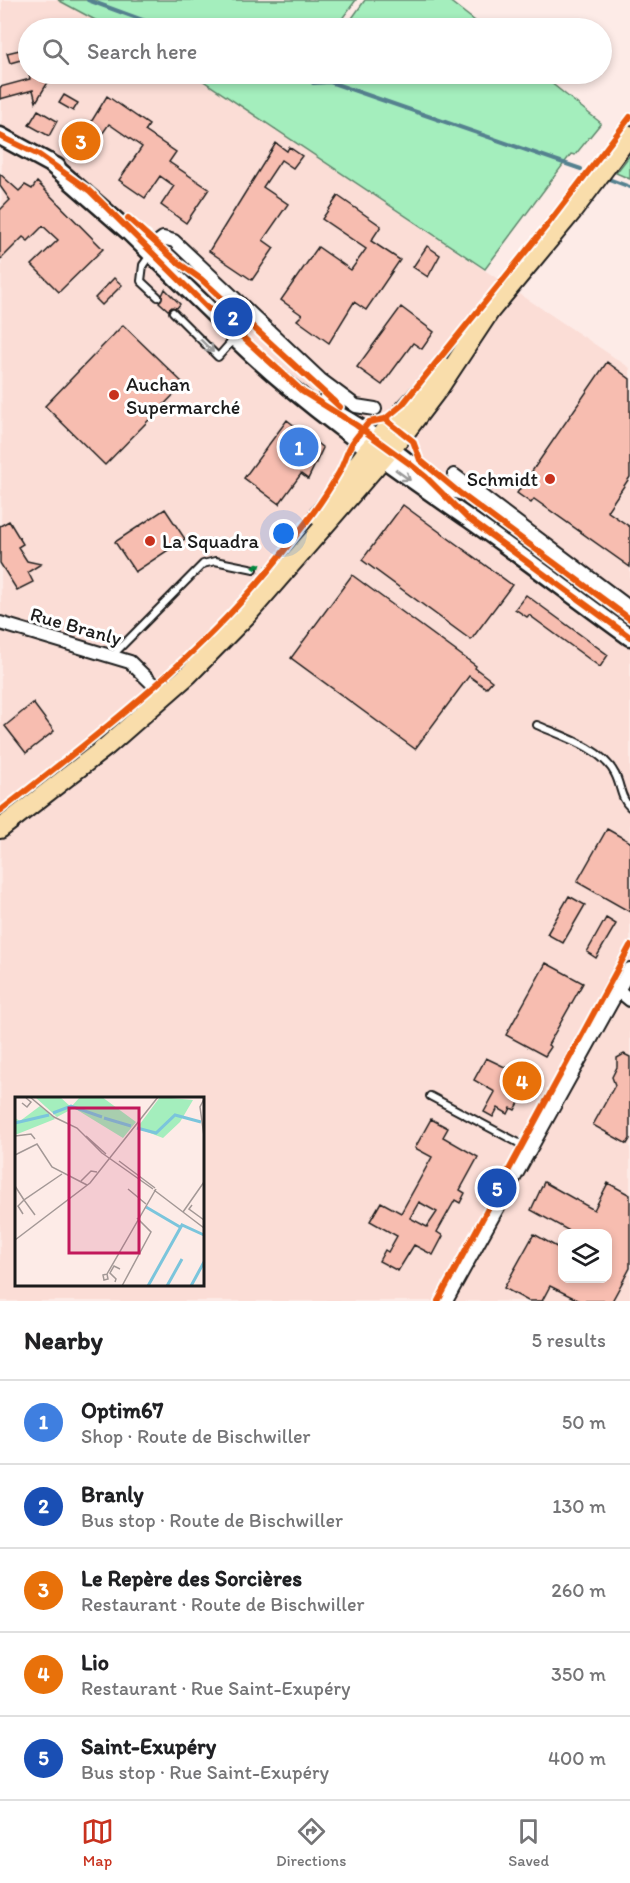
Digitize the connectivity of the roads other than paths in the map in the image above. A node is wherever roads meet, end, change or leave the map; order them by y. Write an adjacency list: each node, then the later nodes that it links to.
1 (630, 135): 10 (main road)
2 (0, 136): 3 (street)
3 (149, 252): 4 (lane); 6 (street); 7 (street)
4 (158, 297)
5 (173, 312): 6 (lane, one-way to 6)
6 (234, 333): 9 (street); 10 (street)
7 (320, 380): 8 (street); 9 (street)
8 (375, 409)
9 (334, 413): 10 (street)
10 (379, 450): 12 (street); 14 (street, one-way to 14); 20 (main road)
11 (454, 475): 13 (street)
12 (436, 487): 13 (street); 14 (street)
13 (485, 500): 16 (street)
14 (467, 518): 18 (street)
15 (254, 569): 19 (lane)
16 (630, 608)
17 (0, 623): 19 (street, Rue Branly)
18 (630, 637)
19 (111, 657): 20 (street, Rue Branly)
20 (165, 696): 23 (main road)
21 (537, 725): 22 (lane)
22 (630, 807)
23 (0, 829)
24 (630, 969): 25 (street)
25 (618, 990): 26 (street); 28 (street)
26 (630, 1000)
27 (430, 1096): 28 (lane)
28 (530, 1150): 29 (street)
29 (446, 1301)

